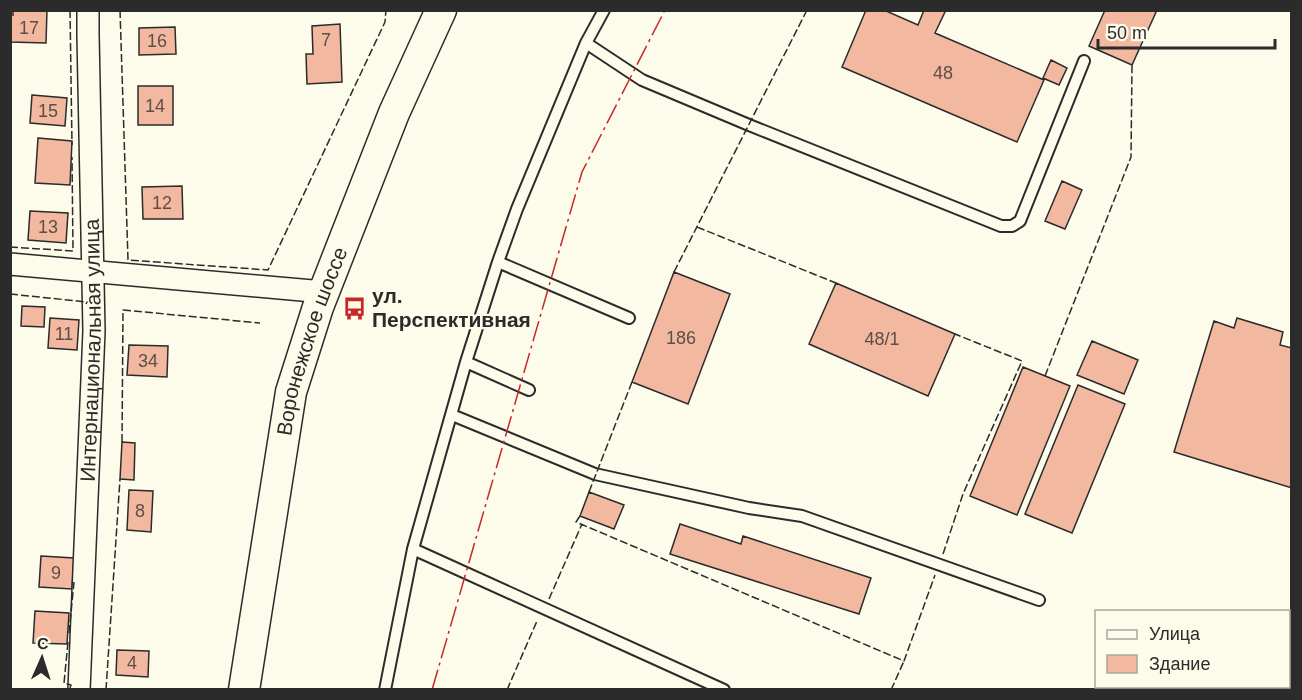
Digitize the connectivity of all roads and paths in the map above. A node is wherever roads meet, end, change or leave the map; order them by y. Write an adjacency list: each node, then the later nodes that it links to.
1 (88, 10): 8 (street, Интернациональная улица)
2 (604, 10): 4 (lane)
3 (440, 11): 9 (main road, Воронежское шоссе)
4 (586, 43): 5 (lane); 6 (lane)
5 (1084, 61)
6 (498, 262): 10 (lane); 11 (lane)
7 (10, 264): 8 (street)
8 (93, 271): 9 (street); 16 (street, Интернациональная улица)
9 (324, 292): 17 (main road, Воронежское шоссе)
10 (629, 318)
11 (466, 362): 12 (lane); 13 (lane)
12 (529, 390)
13 (452, 415): 14 (lane); 15 (lane)
14 (413, 549): 18 (lane); 19 (lane)
15 (1039, 600)
16 (79, 690)
17 (244, 690)
18 (385, 690)
19 (724, 690)

